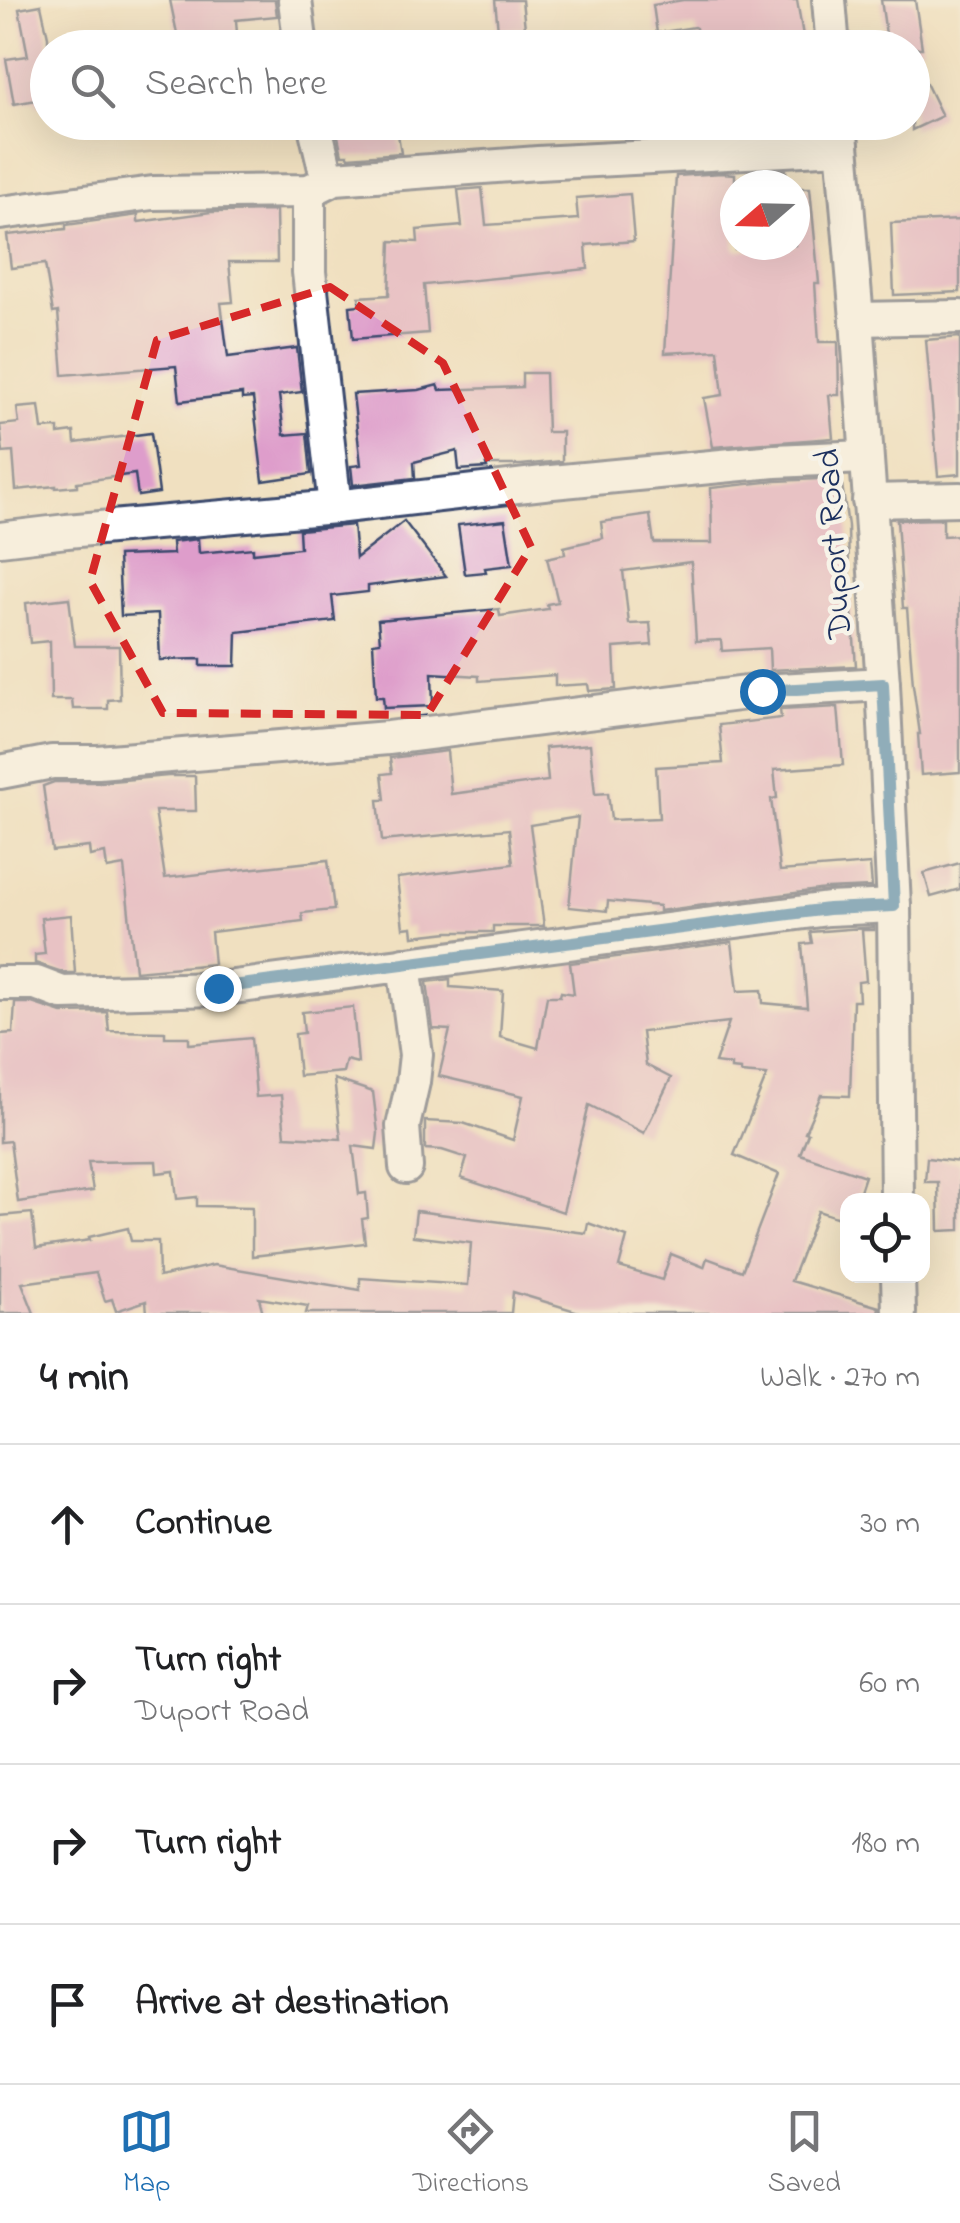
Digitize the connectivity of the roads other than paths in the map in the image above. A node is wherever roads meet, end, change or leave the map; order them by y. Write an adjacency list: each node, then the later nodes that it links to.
1 (295, 0): 3 (street)
2 (829, 0): 4 (street)
3 (299, 30)
4 (832, 30)
5 (315, 140): 8 (street)
6 (787, 140): 8 (street)
7 (841, 140): 11 (street, Duport Road)
8 (318, 186): 9 (street); 15 (street)
9 (0, 213)
10 (960, 317): 11 (street)
11 (857, 319): 12 (street, Duport Road)
12 (865, 456): 14 (street, Duport Road); 15 (street)
13 (960, 499): 14 (street)
14 (869, 502): 17 (street, Duport Road)
15 (335, 507): 16 (street)
16 (0, 539)
17 (883, 684): 18 (street); 19 (street, Duport Road)
18 (0, 772)
19 (894, 906): 20 (street); 23 (street, Duport Road)
20 (404, 964): 21 (street); 22 (street)
21 (0, 983)
22 (406, 1167)
23 (897, 1193)
24 (898, 1283): 25 (street)
25 (899, 1313)

